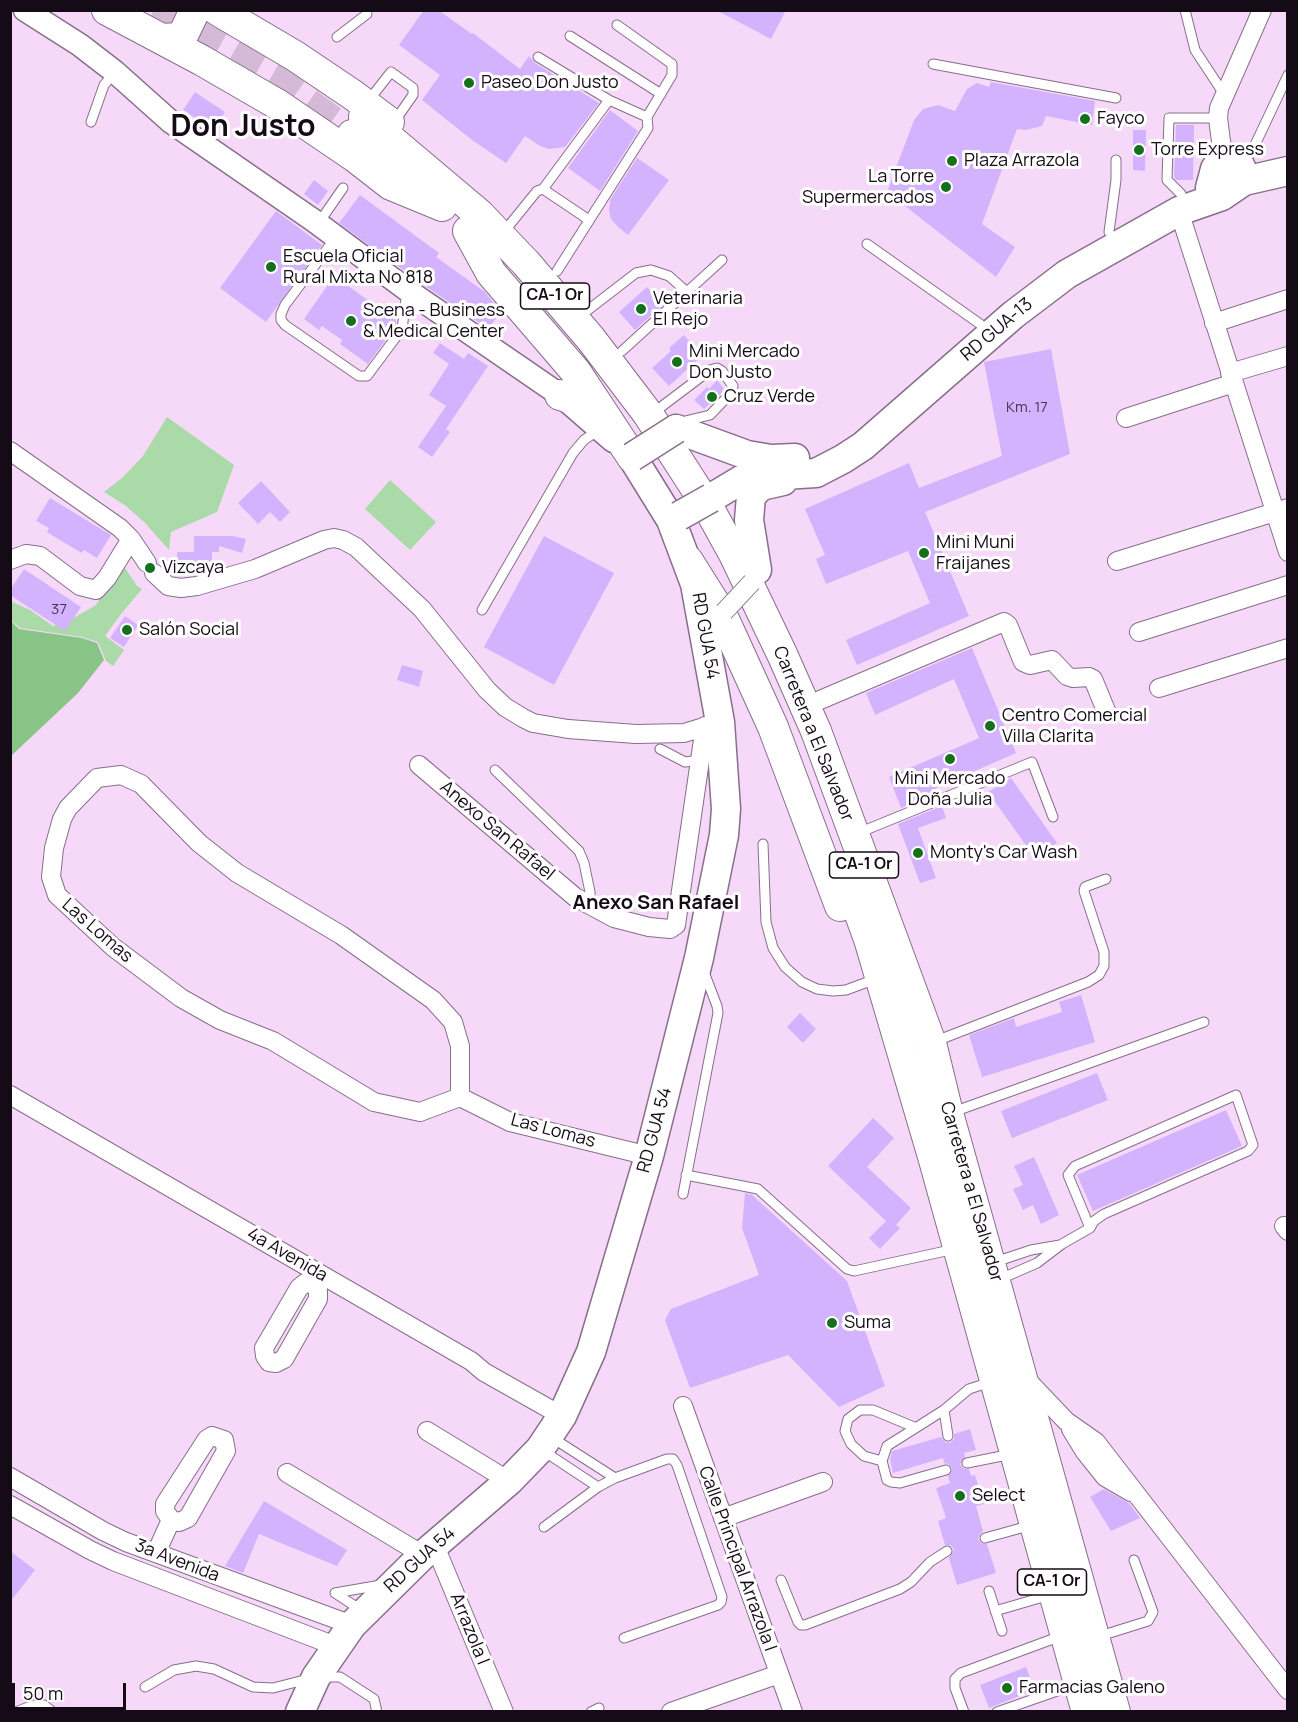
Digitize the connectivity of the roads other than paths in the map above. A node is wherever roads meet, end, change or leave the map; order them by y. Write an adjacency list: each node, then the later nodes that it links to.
1 (24, 10): 14 (street)
2 (195, 10): 11 (highway)
3 (217, 10): 22 (highway)
4 (1185, 10): 17 (lane)
5 (1262, 10): 17 (street)
6 (108, 11): 11 (highway)
7 (367, 14): 10 (lane)
8 (617, 26): 16 (lane)
9 (570, 36): 16 (lane)
10 (337, 37)
11 (163, 39): 27 (highway)
12 (538, 57): 19 (lane)
13 (933, 64): 18 (lane)
14 (115, 72): 23 (lane); 34 (street)
15 (1287, 75): 26 (lane)
16 (661, 94): 20 (lane)
17 (1225, 95): 21 (street)
18 (1116, 98)
19 (609, 100): 20 (lane); 29 (lane)
20 (647, 117): 32 (lane)
21 (1218, 118): 26 (street); 31 (lane)
22 (369, 120): 24 (highway); 30 (highway, Carretera a El Salvador / CA-1 Or)
23 (91, 122)
24 (420, 149): 30 (highway); 35 (highway)
25 (1116, 160): 36 (lane)
26 (1253, 170): 31 (main road); 31 (main road, RD GUA-13)
27 (391, 185): 30 (highway); 41 (highway)
28 (343, 188): 34 (lane)
29 (543, 189): 32 (lane); 35 (lane)
30 (448, 199): 33 (highway, Carretera a El Salvador / CA-1 Or)
31 (1180, 202): 36 (main road, RD GUA-13); 46 (street); 57 (main road, RD GUA-13)
32 (589, 220): 40 (lane)
33 (473, 222): 35 (highway); 41 (highway); 89 (highway, Carretera a El Salvador / CA-1 Or)
34 (318, 224): 37 (street)
35 (507, 228): 40 (highway)
36 (1108, 232): 47 (main road, RD GUA-13)
37 (336, 237): 42 (street); 42 (lane)
38 (867, 244): 47 (lane)
39 (722, 260): 43 (lane)
40 (557, 271): 45 (highway)
41 (491, 273): 51 (highway)
42 (410, 292): 51 (street)
43 (687, 292): 45 (lane); 48 (lane)
44 (1287, 299): 46 (street)
45 (588, 310): 48 (highway)
46 (1214, 323): 50 (street)
47 (980, 324): 53 (main road, RD GUA-13)
48 (622, 351): 53 (highway)
49 (1287, 356): 50 (street)
50 (1232, 378): 52 (street); 59 (street)
51 (568, 383): 54 (street); 55 (highway)
52 (1126, 418)
53 (670, 420): 53 (lane); 55 (main road, bridge); 58 (highway)
54 (600, 429): 55 (street); 68 (lane)
55 (632, 457): 60 (main road, RD GUA 54)
56 (14, 459): 61 (street)
57 (816, 474): 58 (main road, RD GUA-13); 66 (main road)
58 (714, 496): 60 (main road, RD GUA-13, bridge); 66 (highway)
59 (1281, 511): 62 (street); 65 (street)
60 (675, 518): 64 (main road, RD GUA 54)
61 (131, 539): 63 (street); 76 (street)
62 (1287, 552)
63 (10, 560)
64 (688, 561): 69 (highway); 72 (main road, RD GUA 54)
65 (1117, 561)
66 (755, 575): 69 (street, bridge); 74 (highway)
67 (1287, 585): 70 (street)
68 (482, 610)
69 (723, 613): 72 (street); 87 (highway)
70 (1139, 633)
71 (1287, 648): 73 (street)
72 (708, 652): 76 (main road, RD GUA 54)
73 (1159, 688)
74 (820, 700): 75 (street); 82 (highway)
75 (1107, 713)
76 (712, 724): 78 (street); 86 (main road, RD GUA 54)
77 (660, 749): 78 (lane)
78 (701, 760): 85 (street, Anexo San Rafael)
79 (418, 765): 85 (street, Anexo San Rafael)
80 (495, 770): 85 (lane)
81 (1053, 818): 82 (lane)
82 (868, 829): 89 (highway)
83 (763, 844): 87 (lane)
84 (1106, 879): 89 (lane)
85 (590, 905)
86 (699, 958): 93 (main road, RD GUA 54); 95 (lane)
87 (873, 980): 89 (highway)
88 (1204, 1022): 92 (lane)
89 (917, 1047): 92 (highway, Carretera a El Salvador / CA-1 Or); 94 (highway, Carretera a El Salvador / CA-1 Or)
90 (10, 1095): 103 (street, 4a Avenida)
91 (460, 1097): 91 (street, Las Lomas); 93 (street, Las Lomas)
92 (948, 1113): 94 (highway); 100 (highway, Carretera a El Salvador / CA-1 Or)
93 (649, 1156): 102 (main road, RD GUA 54)
94 (934, 1160): 99 (highway, Carretera a El Salvador / CA-1 Or); 101 (highway)
95 (687, 1175): 96 (lane); 99 (lane)
96 (683, 1194)
97 (1090, 1228): 97 (lane); 98 (lane)
98 (1062, 1244): 100 (lane); 100 (lane)
99 (959, 1248): 104 (highway, Carretera a El Salvador / CA-1 Or)
100 (993, 1272): 101 (highway, Carretera a El Salvador / CA-1 Or)
101 (1012, 1340): 104 (highway, Carretera a El Salvador / CA-1 Or)
102 (594, 1342): 103 (street); 110 (main road, RD GUA 54)
103 (471, 1361): 110 (street, 4a Avenida)
104 (1008, 1377): 106 (lane); 107 (highway, Carretera a El Salvador / CA-1 Or); 131 (highway, Carretera a El Salvador / CA-1 Or); 145 (street)
105 (683, 1406): 123 (street, Calle Principal Arrazola I)
106 (945, 1410): 108 (lane); 111 (lane)
107 (1005, 1411): 112 (highway, Carretera a El Salvador / CA-1 Or); 131 (highway)
108 (914, 1427): 113 (lane); 113 (lane)
109 (427, 1431): 119 (street)
110 (550, 1434): 118 (lane); 119 (main road, RD GUA 54); 121 (lane)
111 (948, 1436)
112 (1015, 1453): 114 (lane); 125 (highway, Carretera a El Salvador / CA-1 Or)
113 (882, 1461): 115 (lane)
114 (967, 1463)
115 (946, 1470)
116 (287, 1473): 128 (street)
117 (10, 1477): 130 (street, 3a Avenida)
118 (615, 1478): 121 (lane); 140 (lane)
119 (509, 1480): 128 (main road, RD GUA 54)
120 (823, 1482): 123 (street)
121 (598, 1487): 126 (lane)
122 (10, 1505): 137 (street, 3a Avenida)
123 (723, 1518): 141 (street, Calle Principal Arrazola I)
124 (171, 1520): 130 (street)
125 (1036, 1524): 127 (lane); 135 (highway, Carretera a El Salvador / CA-1 Or)
126 (544, 1527)
127 (985, 1538)
128 (429, 1551): 137 (main road, RD GUA 54); 150 (street, Arrazola I)
129 (947, 1551): 133 (lane)
130 (156, 1553): 137 (street, 3a Avenida)
131 (1073, 1558): 139 (highway, Carretera a El Salvador / CA-1 Or)
132 (1134, 1560): 139 (lane)
133 (781, 1580)
134 (989, 1591): 136 (lane)
135 (1055, 1593): 136 (lane); 139 (highway, Carretera a El Salvador / CA-1 Or)
136 (995, 1611): 138 (lane)
137 (351, 1628): 142 (main road, RD GUA 54)
138 (1002, 1631)
139 (1080, 1636): 143 (highway, Carretera a El Salvador / CA-1 Or); 153 (lane); 156 (highway, Carretera a El Salvador / CA-1 Or)
140 (624, 1638)
141 (779, 1674): 151 (street); 152 (street, Calle Principal Arrazola I)
142 (316, 1677): 144 (lane); 148 (main road, RD GUA 54); 149 (lane)
143 (1079, 1683): 154 (lane); 155 (highway, Carretera a El Salvador / CA-1 Or)
144 (145, 1687)
145 (1287, 1690)
146 (16, 1712): 147 (lane)
147 (53, 1712)
148 (300, 1712)
149 (376, 1712)
150 (504, 1712)
151 (671, 1712)
152 (793, 1712)
153 (964, 1712)
154 (997, 1712)
155 (1087, 1712)
156 (1114, 1712)

